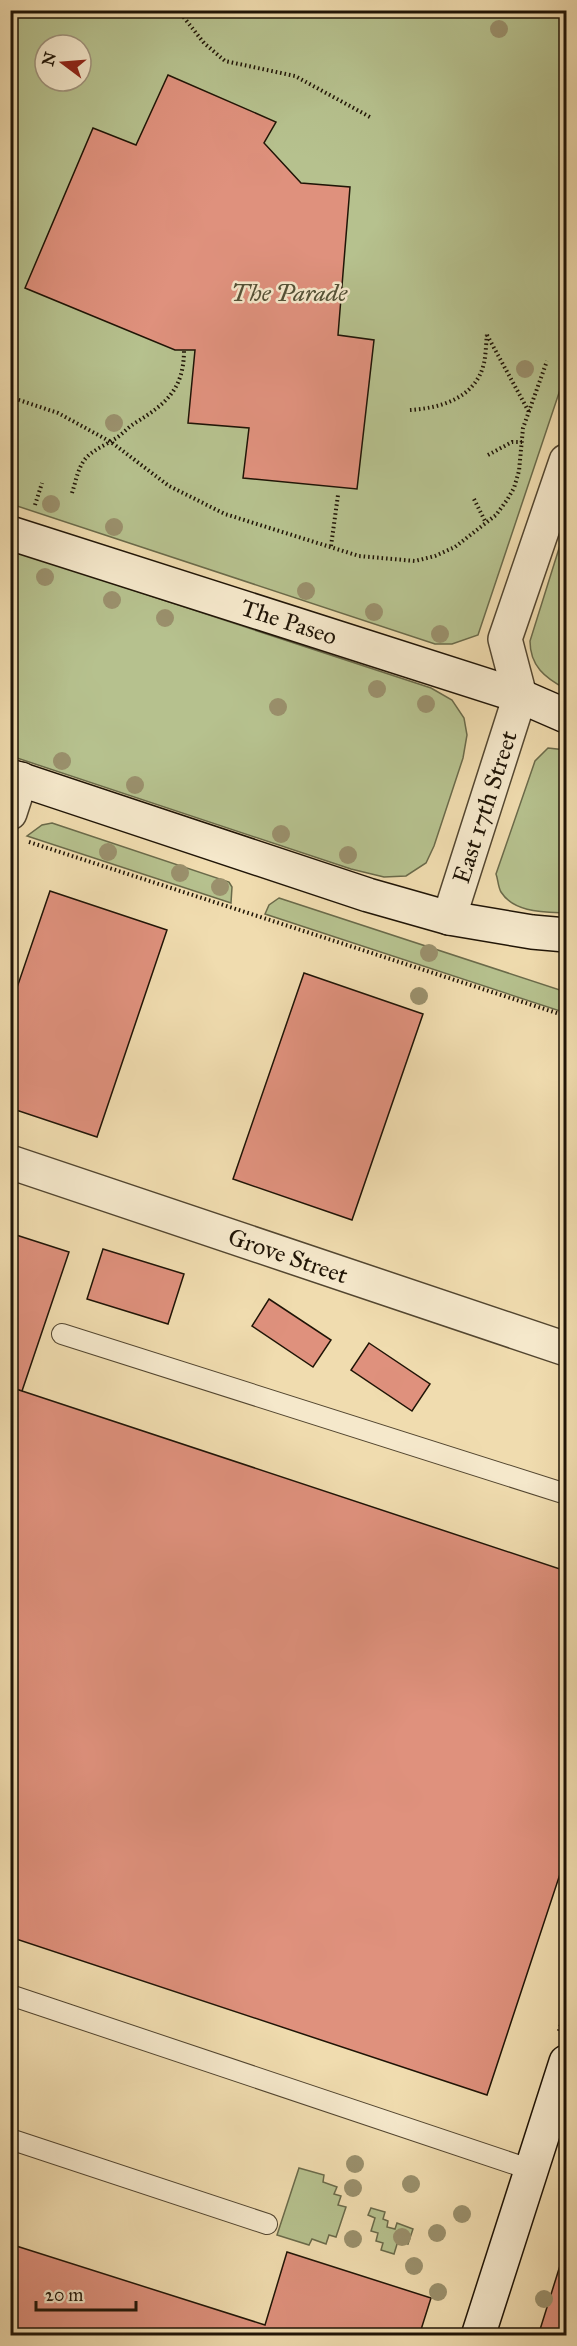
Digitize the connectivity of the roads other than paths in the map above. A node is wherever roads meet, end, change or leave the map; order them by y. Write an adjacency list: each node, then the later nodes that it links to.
1 (567, 461): 3 (main road)
2 (10, 533): 3 (main road, The Paseo)
3 (520, 696): 4 (main road, The Paseo); 7 (main road, East 17th Street)
4 (567, 716)
5 (16, 777): 6 (main road); 7 (main road)
6 (10, 813)
7 (449, 918): 8 (main road)
8 (532, 932): 9 (main road); 10 (main road)
9 (567, 935)
10 (567, 952)
11 (10, 1162): 13 (main road, Grove Street)
12 (62, 1334): 14 (lane)
13 (567, 1349)
14 (567, 1494)
15 (10, 1995): 18 (lane)
16 (567, 2062): 18 (main road)
17 (10, 2139): 19 (lane)
18 (532, 2170): 20 (main road)
19 (267, 2224)
20 (478, 2336)

